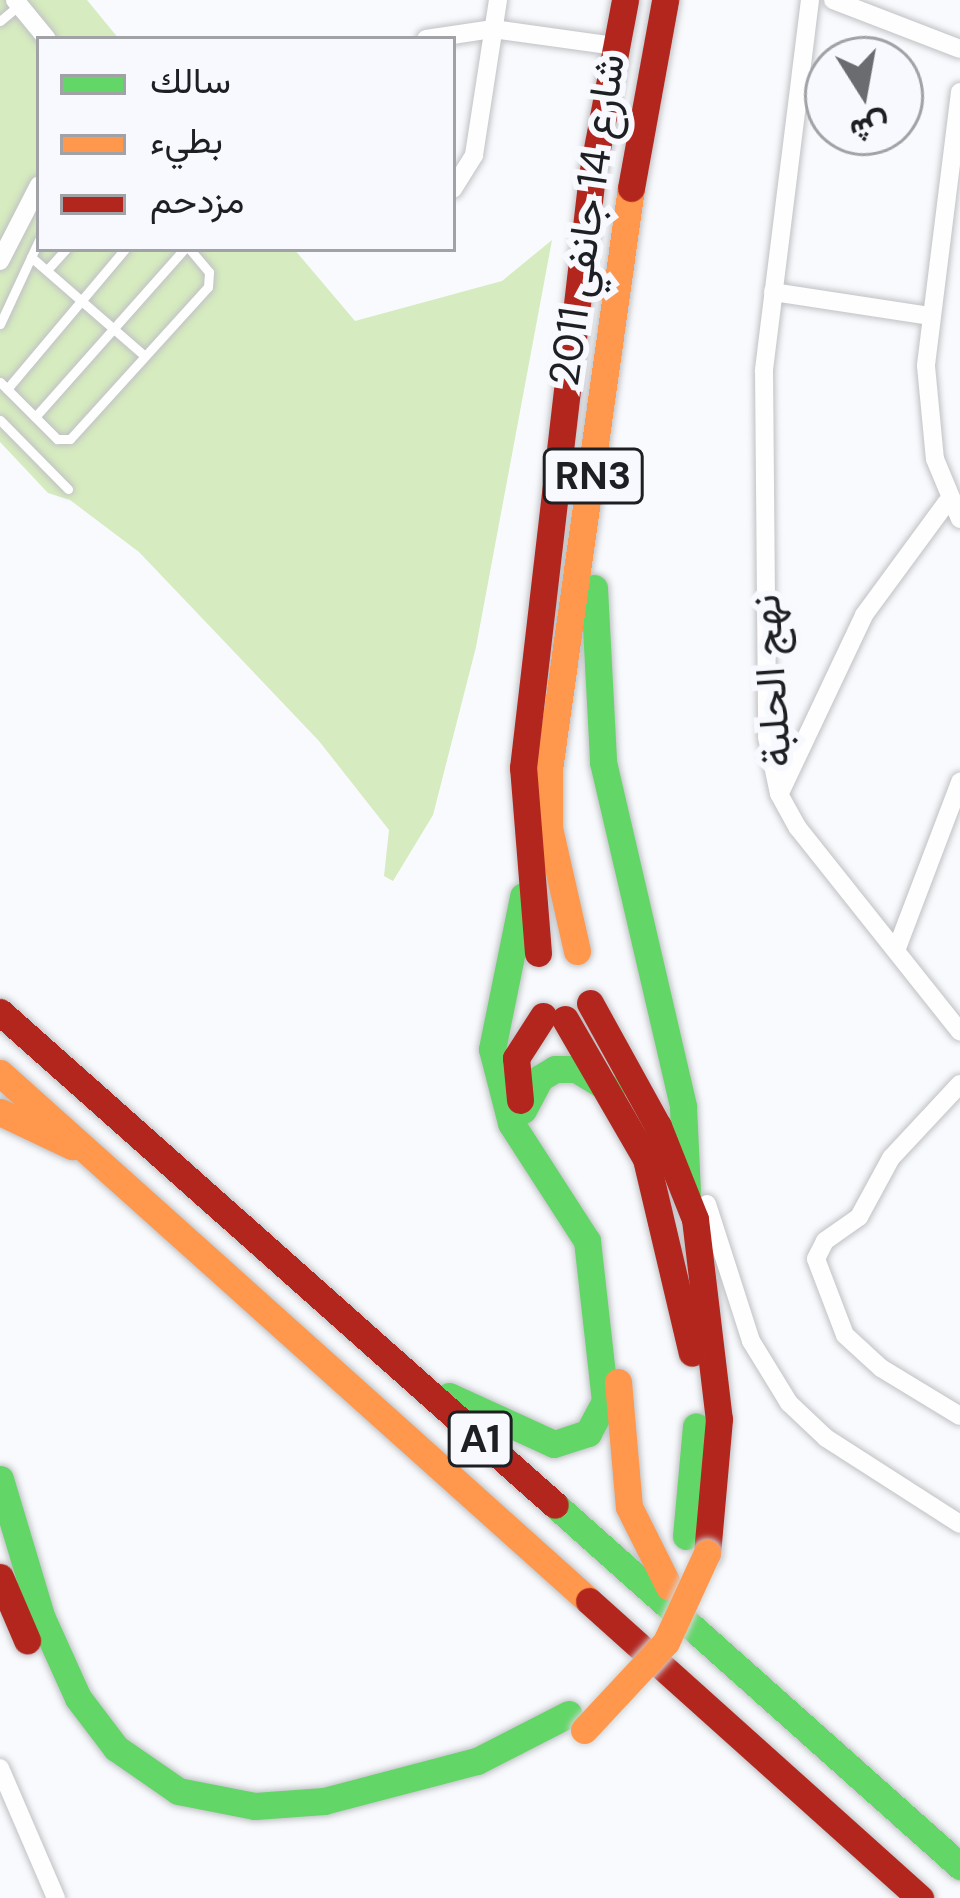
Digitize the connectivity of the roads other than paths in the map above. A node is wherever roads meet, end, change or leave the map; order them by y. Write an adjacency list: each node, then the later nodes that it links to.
1 (499, 0): 8 (street)
2 (626, 0): 11 (highway, شارع 14 جانفي 2011 / RN3)
3 (665, 0): 34 (highway, شارع 14 جانفي 2011 / RN3)
4 (809, 0): 25 (street, نهج الحلبة)
5 (833, 0): 12 (street)
6 (17, 3): 7 (lane); 9 (street)
7 (0, 21)
8 (493, 29): 10 (street); 11 (street); 14 (street)
9 (44, 36)
10 (446, 36)
11 (616, 46): 42 (highway, شارع 14 جانفي 2011 / RN3)
12 (960, 49)
13 (960, 92): 16 (street)
14 (456, 184)
15 (36, 191): 23 (street)
16 (955, 203): 27 (street)
17 (36, 247): 22 (lane)
18 (63, 252): 24 (lane)
19 (122, 252): 26 (lane)
20 (184, 252): 29 (lane)
21 (189, 252): 30 (lane)
22 (32, 257): 24 (lane); 28 (lane)
23 (0, 261)
24 (47, 270): 26 (lane)
25 (773, 292): 27 (street); 38 (street, نهج الحلبة)
26 (82, 300): 29 (lane); 31 (lane)
27 (930, 316): 36 (street)
28 (0, 324)
29 (113, 328): 30 (lane); 32 (lane)
30 (146, 356): 32 (lane)
31 (3, 386): 32 (lane)
32 (35, 417)
33 (0, 420): 35 (lane)
34 (592, 483): 44 (highway, شارع 14 جانفي 2011 / RN3); 56 (highway)
35 (68, 489)
36 (947, 502): 37 (street); 39 (street, نهج الحلبة)
37 (960, 519)
38 (767, 737): 39 (street); 41 (street, نهج الحلبة)
39 (800, 740): 41 (street, نهج الحلبة)
40 (960, 782): 43 (street)
41 (779, 794): 43 (street)
42 (527, 857): 45 (highway, شارع 14 جانفي 2011 / RN3); 58 (highway)
43 (897, 948): 49 (street)
44 (578, 951): 45 (highway); 46 (highway, شارع 14 جانفي 2011 / RN3)
45 (538, 953): 48 (highway, شارع 14 جانفي 2011 / RN3)
46 (590, 1003): 48 (highway); 57 (highway, شارع 14 جانفي 2011)
47 (0, 1012): 58 (highway, A1)
48 (554, 1017): 52 (highway); 53 (highway)
49 (960, 1032)
50 (0, 1072): 55 (highway, A1)
51 (960, 1084): 59 (street)
52 (614, 1092): 53 (highway); 62 (highway)
53 (524, 1110): 64 (highway)
54 (0, 1112): 55 (highway)
55 (85, 1146): 69 (highway, A1)
56 (690, 1154): 57 (highway); 61 (street)
57 (687, 1192): 62 (highway)
58 (424, 1390): 64 (highway, A1)
59 (960, 1417)
60 (0, 1479): 65 (highway)
61 (960, 1524)
62 (697, 1545): 65 (highway, bridge)
63 (0, 1577): 65 (highway)
64 (698, 1629): 67 (highway, A1)
65 (577, 1722)
66 (0, 1768): 68 (street)
67 (960, 1866)
68 (56, 1898)
69 (920, 1898)

